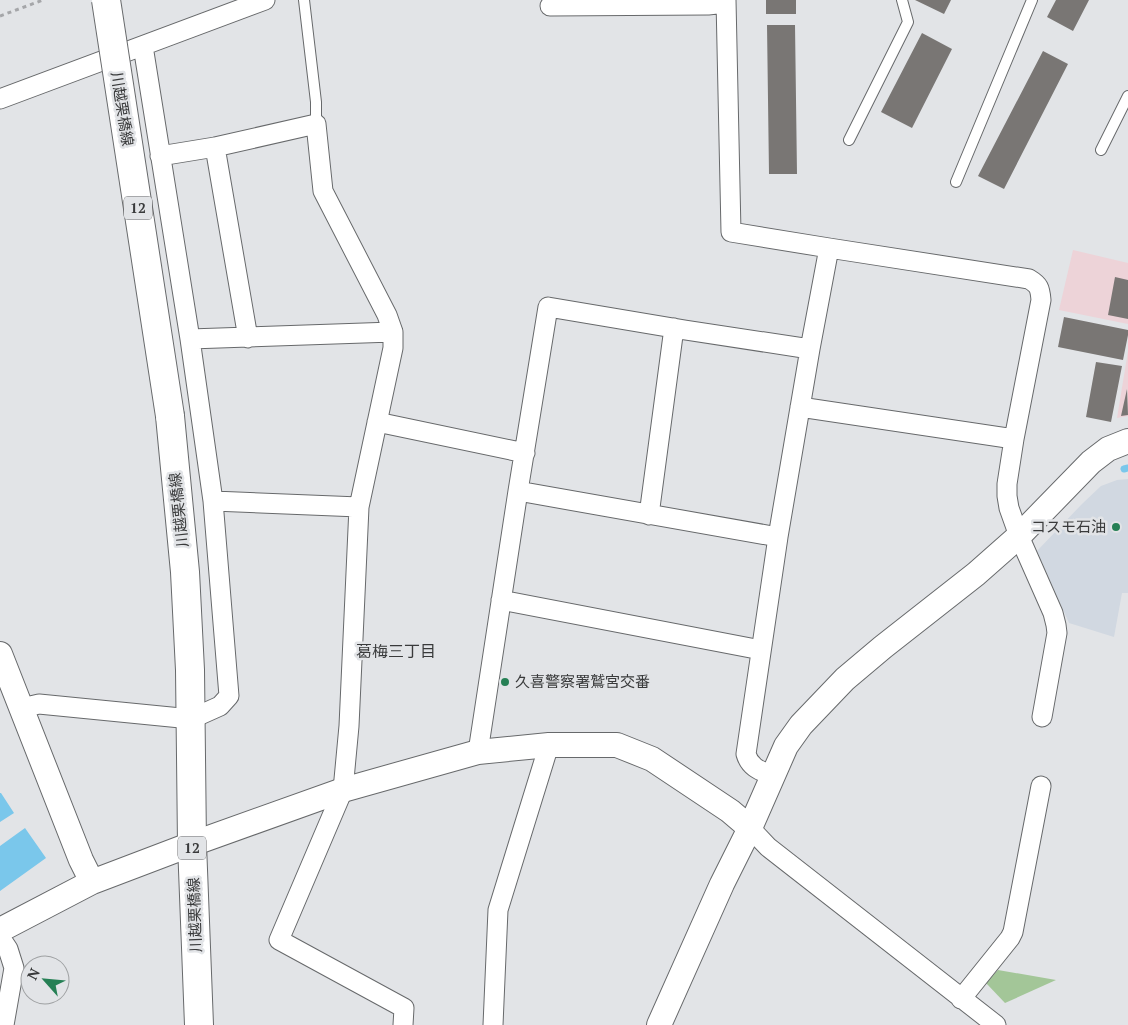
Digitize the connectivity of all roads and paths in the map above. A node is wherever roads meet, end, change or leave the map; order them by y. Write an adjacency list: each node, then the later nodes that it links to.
1 (43, 0): 9 (path)
2 (106, 0): 41 (main road, 川越栗橋線 / 12, bridge)
3 (265, 0): 10 (street)
4 (304, 0): 13 (lane)
5 (902, 0): 14 (lane)
6 (1032, 0): 18 (lane)
7 (726, 2): 8 (street); 19 (street)
8 (550, 6)
9 (0, 16)
10 (143, 46): 12 (street); 17 (street)
11 (1128, 96): 16 (lane)
12 (0, 99)
13 (316, 124): 15 (street); 21 (street)
14 (849, 140)
15 (215, 147): 17 (street); 22 (street)
16 (1101, 150)
17 (160, 156): 23 (street)
18 (956, 182)
19 (829, 248): 24 (street); 27 (street)
20 (674, 328): 24 (street); 29 (street); 33 (street)
21 (393, 332): 22 (street); 26 (street)
22 (248, 338): 23 (street)
23 (190, 339): 31 (street)
24 (810, 349): 25 (street)
25 (800, 407): 27 (street); 35 (street)
26 (378, 422): 29 (street); 32 (street)
27 (1014, 439): 34 (street)
28 (1128, 441): 34 (street)
29 (525, 453): 30 (street)
30 (518, 491): 33 (street); 36 (street)
31 (213, 501): 32 (street); 41 (street)
32 (359, 507): 46 (street)
33 (649, 515): 35 (street)
34 (1019, 536): 40 (street); 44 (street)
35 (778, 537): 37 (street)
36 (501, 600): 37 (street); 43 (street)
37 (762, 650): 44 (street)
38 (0, 654): 39 (street)
39 (22, 708): 41 (street); 49 (street)
40 (1042, 716)
41 (191, 719): 48 (main road, 川越栗橋線 / 12)
42 (549, 745): 43 (street); 47 (street); 56 (street)
43 (478, 752): 46 (street)
44 (772, 776): 47 (street)
45 (1041, 786): 52 (street)
46 (343, 790): 48 (street); 55 (street)
47 (750, 828): 52 (street); 57 (street)
48 (192, 844): 49 (street); 54 (main road, 川越栗橋線 / 12)
49 (92, 882): 50 (street)
50 (0, 930)
51 (0, 937): 53 (street)
52 (961, 999): 58 (street)
53 (4, 1025)
54 (199, 1025)
55 (403, 1025)
56 (493, 1025)
57 (659, 1025)
58 (996, 1025)

